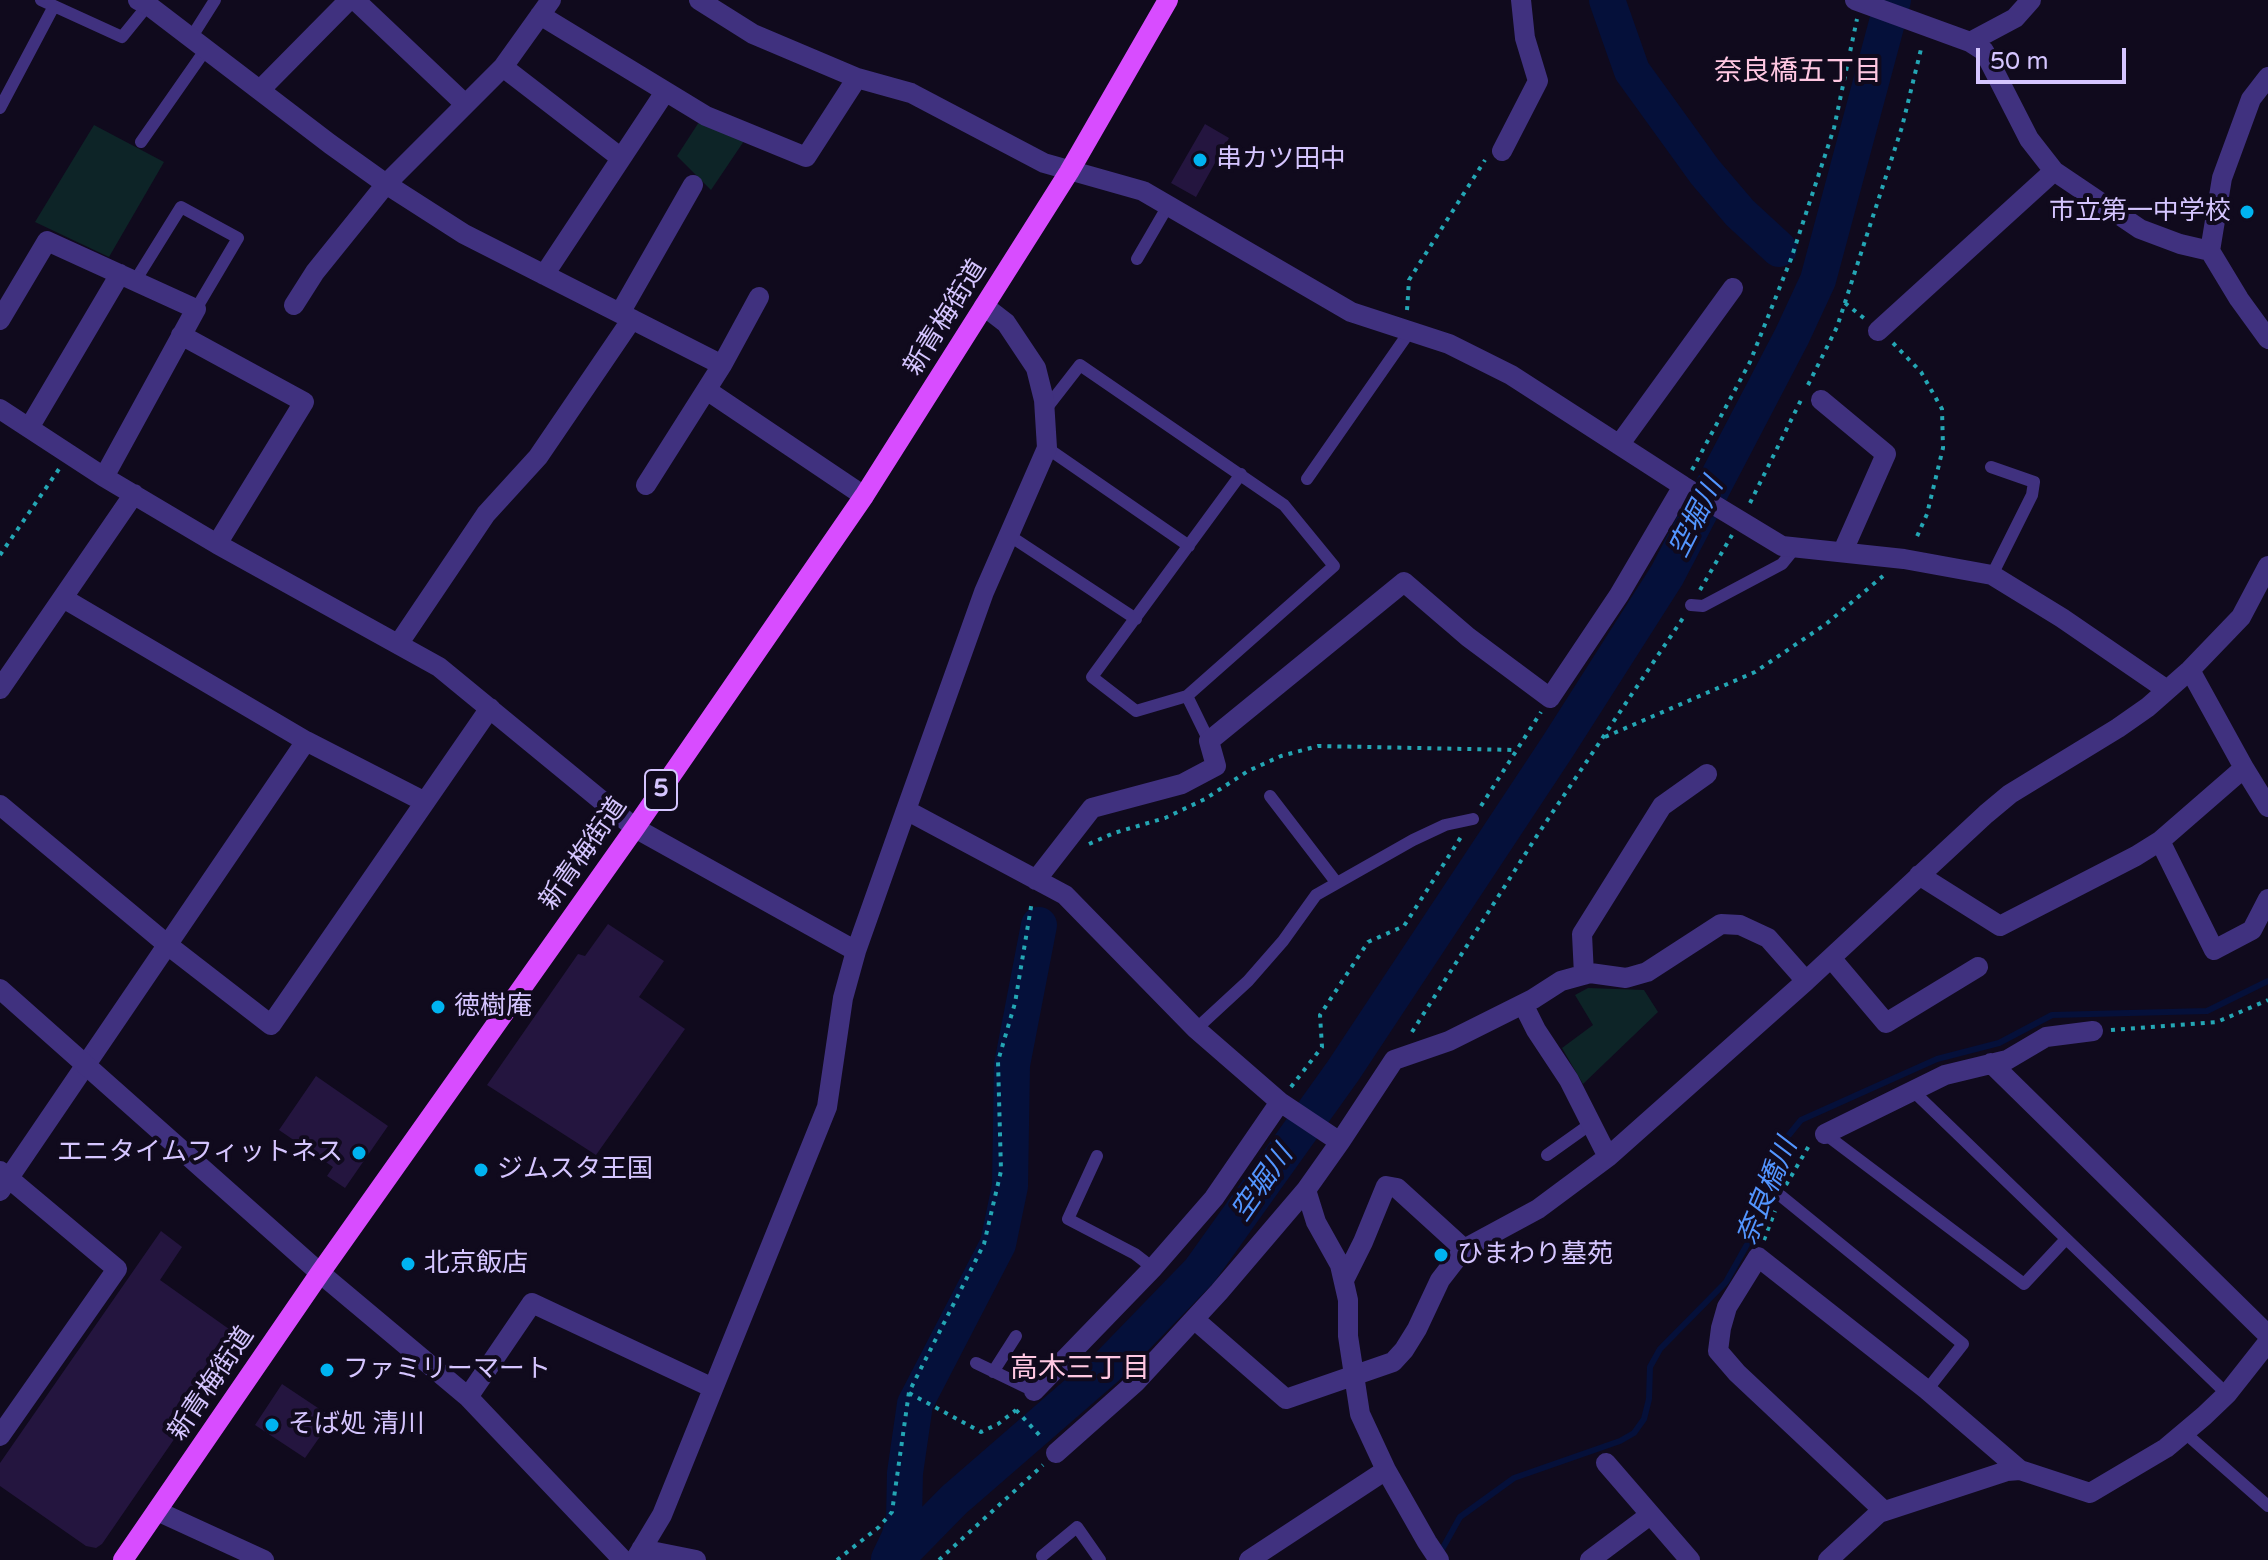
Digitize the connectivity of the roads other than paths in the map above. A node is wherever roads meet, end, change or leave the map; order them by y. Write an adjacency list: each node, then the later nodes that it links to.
1 (41, 0): 10 (lane)
2 (215, 0): 13 (lane)
3 (352, 0): 17 (street); 19 (street)
4 (699, 0): 16 (street)
5 (1168, 0): 25 (main road, 新青梅街道 / 5)
6 (1521, 0): 22 (street)
7 (2031, 0): 12 (street)
8 (143, 2): 10 (lane); 13 (street)
9 (1862, 2): 12 (street)
10 (54, 6): 20 (lane)
11 (546, 7): 14 (street); 18 (street)
12 (1970, 42): 24 (street)
13 (199, 43): 17 (street); 21 (lane)
14 (503, 67): 19 (street); 23 (street)
15 (2268, 77): 29 (street)
16 (857, 78): 18 (street); 25 (street)
17 (261, 89): 26 (street)
18 (665, 92): 23 (street)
19 (465, 104): 26 (street)
20 (0, 108)
21 (141, 142)
22 (1502, 151)
23 (621, 158): 31 (street)
24 (2054, 171): 29 (street); 41 (street)
25 (1069, 172): 28 (street); 36 (main road, 新青梅街道 / 5)
26 (386, 184): 31 (street); 35 (street)
27 (693, 185): 38 (street)
28 (1169, 204): 30 (lane); 40 (street)
29 (2210, 251): 43 (street)
30 (1137, 259)
31 (544, 275): 38 (street)
32 (127, 277): 37 (street); 37 (lane); 39 (street); 49 (street)
33 (1733, 288): 50 (street)
34 (759, 297): 44 (street)
35 (294, 305)
36 (984, 306): 47 (street); 59 (main road, 新青梅街道 / 5)
37 (196, 309): 42 (street)
38 (626, 316): 44 (street); 70 (street)
39 (0, 320)
40 (1408, 331): 50 (street); 55 (lane)
41 (1878, 331)
42 (181, 335): 54 (street); 61 (street)
43 (2268, 339)
44 (722, 365): 45 (street)
45 (708, 391): 56 (street); 59 (street)
46 (1821, 400): 64 (street)
47 (1045, 410): 51 (street); 53 (lane)
48 (1, 411): 49 (street)
49 (29, 428): 54 (street)
50 (1619, 445): 57 (street)
51 (1047, 448): 60 (street); 62 (lane)
52 (1991, 467): 66 (lane)
53 (1241, 474): 62 (lane); 74 (lane)
54 (104, 477): 58 (street)
55 (1307, 479)
56 (646, 485)
57 (1686, 488): 63 (street); 77 (street)
58 (134, 494): 61 (street); 67 (street)
59 (864, 496): 86 (main road, 新青梅街道 / 5)
60 (1010, 536): 69 (lane); 84 (street)
61 (217, 544): 70 (street)
62 (1189, 546): 69 (lane)
63 (1795, 548): 64 (street); 68 (lane)
64 (1843, 551): 66 (street)
65 (2268, 566): 71 (street)
66 (1992, 575): 73 (street)
67 (63, 598): 72 (street); 76 (street)
68 (1691, 605)
69 (1136, 619): 74 (lane)
70 (399, 643): 75 (street)
71 (2190, 670): 73 (street); 78 (street)
72 (0, 689)
73 (2167, 690): 88 (street)
74 (1187, 696): 77 (lane)
75 (490, 708): 81 (street); 86 (street)
76 (306, 741): 81 (street); 92 (street)
77 (1209, 741): 89 (street)
78 (2244, 768): 83 (street); 87 (street)
79 (1707, 774): 96 (street)
80 (1270, 796): 90 (lane)
81 (425, 802): 92 (street)
82 (0, 805): 92 (street)
83 (2268, 807)
84 (906, 810): 89 (street); 93 (street)
85 (1473, 819): 90 (lane)
86 (635, 828): 93 (street); 118 (main road, 新青梅街道 / 5)
87 (2160, 841): 88 (street); 91 (street)
88 (1919, 875): 94 (street)
89 (1038, 881): 100 (street)
90 (1336, 882): 100 (lane)
91 (2268, 899)
92 (169, 946): 103 (street)
93 (856, 951): 127 (street)
94 (1831, 958): 95 (street); 97 (street)
95 (1978, 967)
96 (1584, 975): 97 (street); 99 (street)
97 (1806, 981): 111 (street)
98 (0, 989): 103 (street)
99 (1523, 1004): 106 (street); 108 (street)
100 (1196, 1029): 105 (street)
101 (2093, 1031): 102 (street)
102 (1991, 1063): 104 (street); 121 (street)
103 (86, 1066): 112 (street); 118 (street)
104 (1912, 1090): 107 (street); 115 (lane)
105 (1283, 1104): 108 (street); 117 (street)
106 (1592, 1123): 109 (lane); 111 (street)
107 (1825, 1134): 115 (lane)
108 (1336, 1138): 113 (street)
109 (1547, 1155)
110 (1097, 1156): 117 (lane)
111 (1608, 1157): 116 (street)
112 (3, 1180): 133 (street)
113 (1306, 1190): 119 (street); 120 (street)
114 (1781, 1196): 128 (lane)
115 (2066, 1239): 130 (lane)
116 (1464, 1249): 119 (street); 126 (street)
117 (1153, 1268): 129 (street)
118 (320, 1273): 131 (street); 139 (main road, 新青梅街道 / 5)
119 (1344, 1280): 126 (street)
120 (1194, 1319): 126 (street); 134 (street)
121 (2268, 1335)
122 (1016, 1336): 125 (lane)
123 (2268, 1342): 130 (street)
124 (976, 1363): 125 (lane)
125 (993, 1372): 129 (lane)
126 (1353, 1377): 136 (street)
127 (713, 1388): 131 (street); 143 (street)
128 (1927, 1390): 137 (street); 140 (street)
129 (1034, 1391)
130 (2227, 1394): 132 (street)
131 (468, 1397): 147 (street)
132 (2184, 1432): 137 (street); 138 (lane)
133 (0, 1436)
134 (1056, 1453)
135 (1606, 1463): 141 (street)
136 (1386, 1470): 142 (street); 150 (street)
137 (2020, 1470): 140 (street)
138 (2268, 1506)
139 (157, 1511): 145 (main road, 新青梅街道 / 5); 146 (street)
140 (1884, 1511): 153 (street)
141 (1650, 1515): 151 (street); 152 (street)
142 (1434, 1553)
143 (638, 1555): 148 (street)
144 (1042, 1556): 149 (lane)
145 (123, 1560)
146 (264, 1560)
147 (623, 1560)
148 (696, 1560)
149 (1100, 1560)
150 (1249, 1560)
151 (1590, 1560)
152 (1690, 1560)
153 (1828, 1560)

